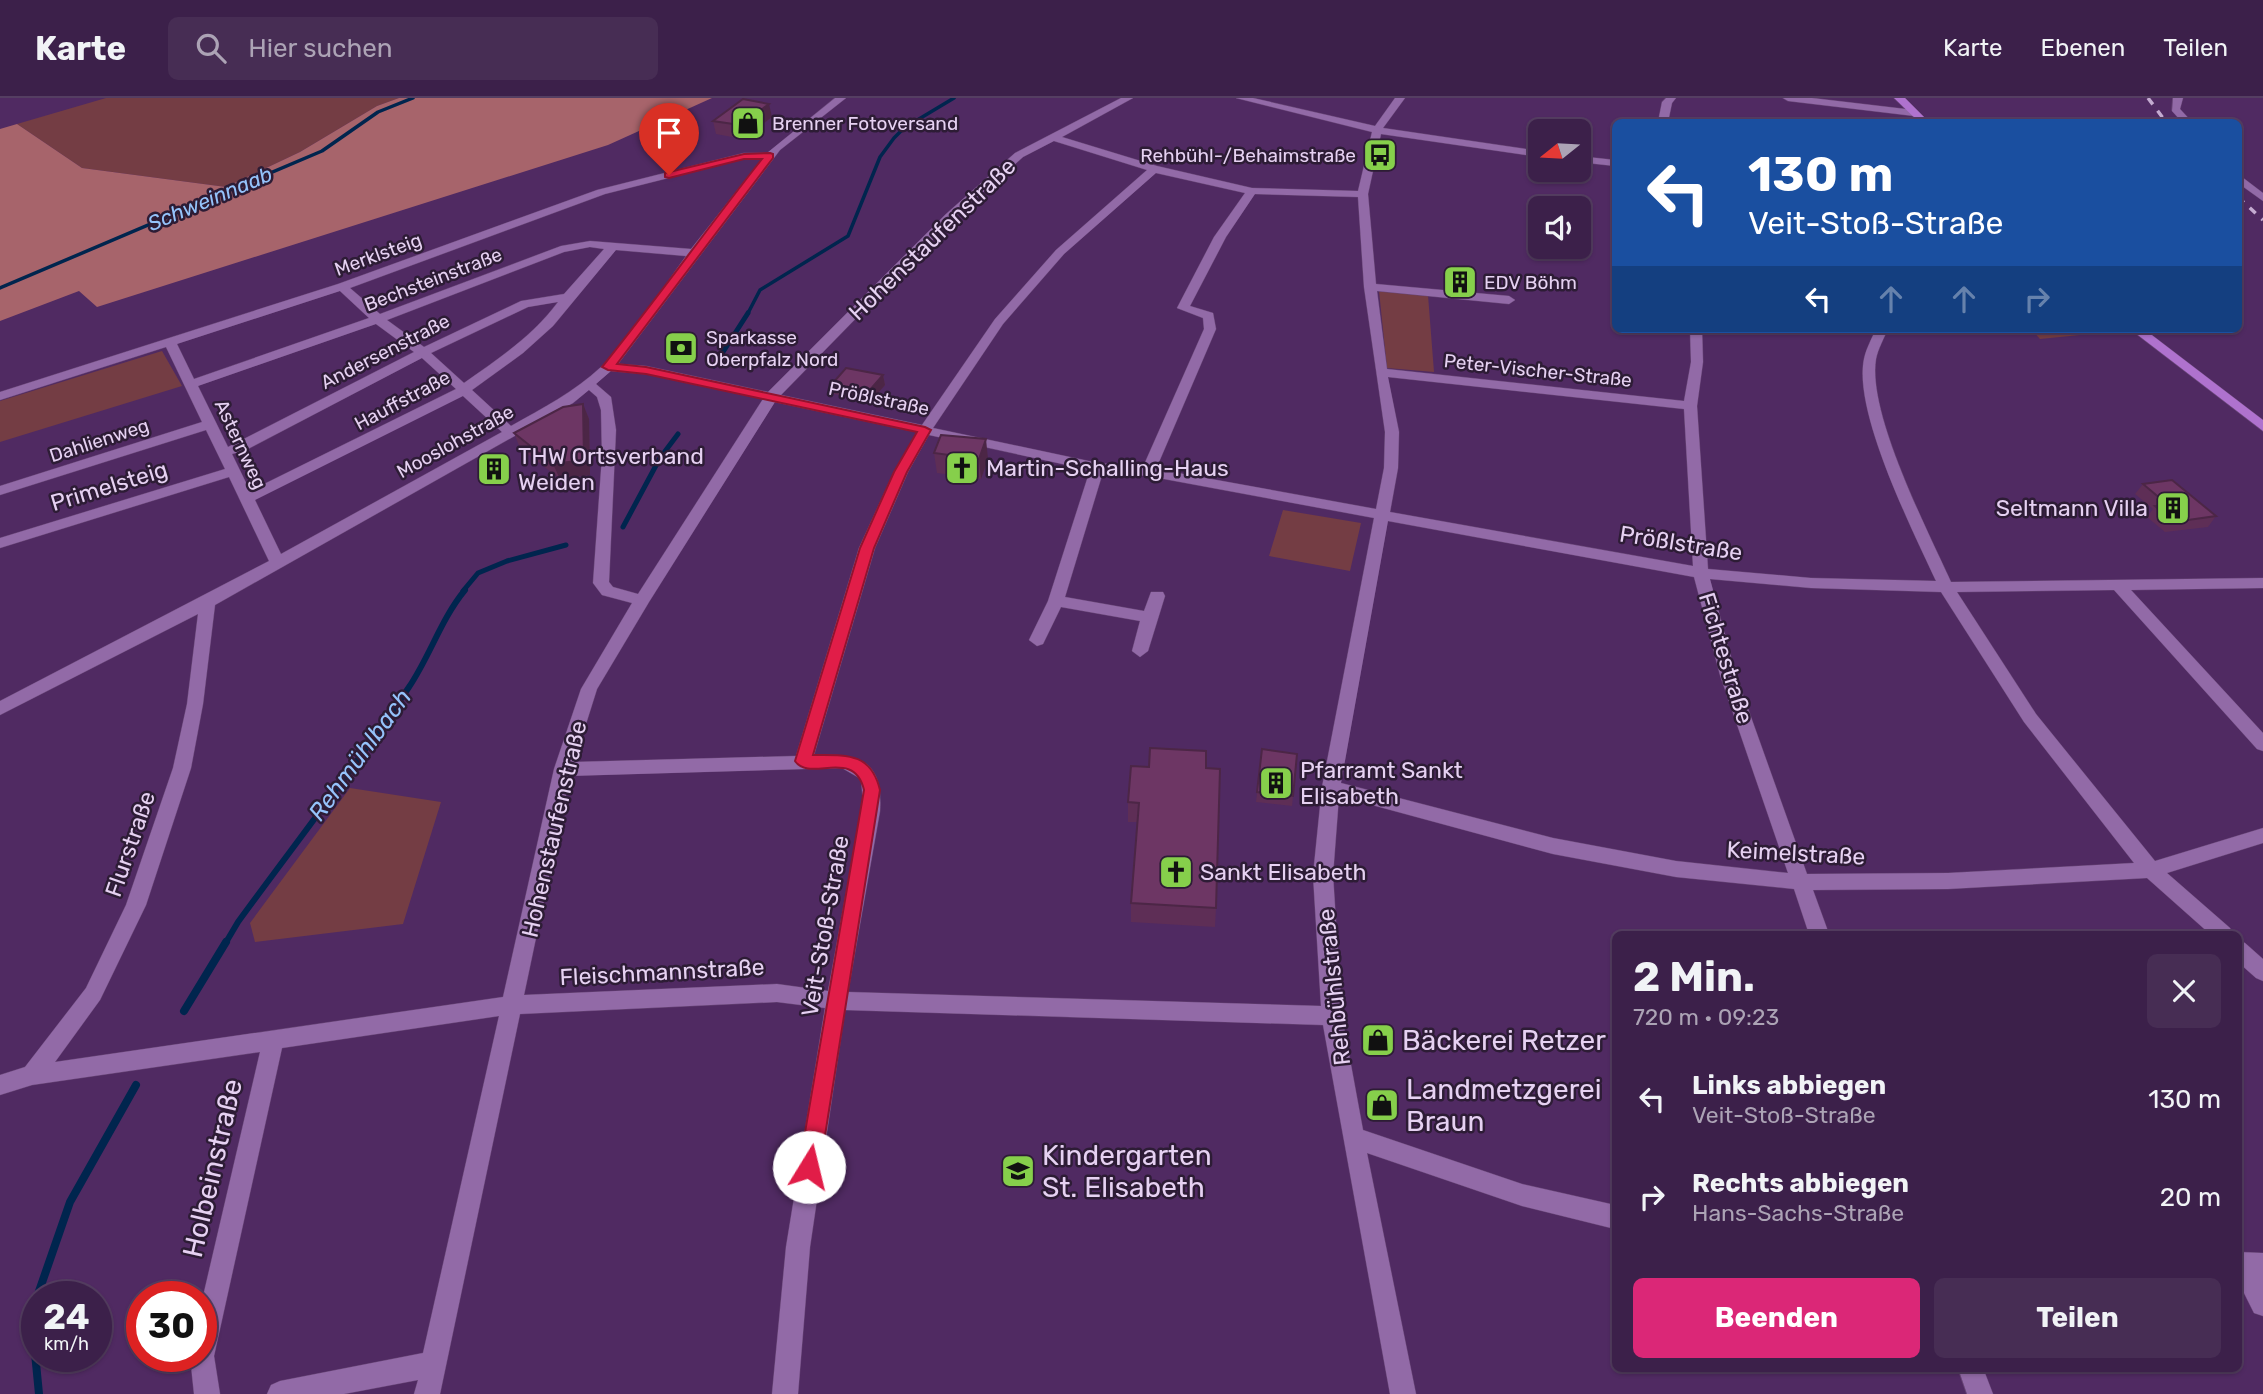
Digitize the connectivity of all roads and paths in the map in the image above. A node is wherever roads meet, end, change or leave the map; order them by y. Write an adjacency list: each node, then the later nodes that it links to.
1 (841, 98): 16 (street, Mooslohstraße)
2 (1128, 98): 14 (street, Hohenstaufenstraße)
3 (1241, 98): 13 (street)
4 (1400, 98): 13 (street, Rehbühlstraße)
5 (1671, 98): 10 (street)
6 (1788, 98): 9 (street)
7 (1899, 98): 9 (main road)
8 (2178, 98): 12 (street)
9 (1914, 113): 11 (main road)
10 (1664, 119)
11 (1921, 119)
12 (2184, 119)
13 (1377, 130): 15 (street); 22 (street, Rehbühlstraße)
14 (1052, 137): 19 (street); 42 (street, Hohenstaufenstraße)
15 (1528, 152)
16 (770, 156): 25 (street, Mooslohstraße); 26 (street, Merklsteig)
17 (1591, 160): 18 (street)
18 (1612, 163)
19 (1154, 169): 21 (street); 46 (street)
20 (2242, 180): 23 (street)
21 (1252, 191): 22 (street); 51 (street)
22 (1363, 194): 27 (street, Rehbühlstraße)
23 (2263, 198)
24 (613, 246): 25 (street, Bechsteinstraße); 28 (street, Hauffstraße); 30 (street, Bechsteinstraße)
25 (694, 253): 36 (street, Mooslohstraße)
26 (342, 287): 30 (street); 34 (street, Merklsteig)
27 (1370, 288): 29 (street); 37 (street, Rehbühlstraße)
28 (568, 297): 35 (street, Andersenstraße); 40 (street, Hauffstraße)
29 (1509, 300)
30 (378, 319): 35 (street); 38 (street, Bechsteinstraße)
31 (1696, 333): 43 (street, Fichtestraße)
32 (1880, 333): 60 (street)
33 (2141, 333): 45 (main road)
34 (170, 343): 38 (street, Asternweg); 41 (street, Merklsteig)
35 (423, 352): 40 (street); 48 (street, Andersenstraße)
36 (608, 367): 39 (street, Mooslohstraße); 42 (street, Prößlstraße)
37 (1381, 372): 43 (street, Peter-Vischer-Straße); 54 (street, Rehbühlstraße)
38 (192, 384): 44 (street, Asternweg)
39 (587, 384): 47 (street, Mooslohstraße); 62 (street)
40 (464, 389): 47 (street); 53 (street, Hauffstraße)
41 (0, 396)
42 (772, 396): 46 (street, Prößlstraße); 62 (street, Hohenstaufenstraße)
43 (1690, 407): 57 (street, Fichtestraße)
44 (209, 424): 48 (street, Asternweg); 52 (street, Dahlienweg)
45 (2263, 427)
46 (925, 430): 49 (street, Prößlstraße); 70 (street)
47 (510, 432): 56 (street, Mooslohstraße)
48 (224, 452): 50 (street, Asternweg)
49 (1098, 467): 51 (street, Prößlstraße); 63 (street)
50 (231, 472): 53 (street, Asternweg); 55 (street, Primelsteig)
51 (1148, 472): 54 (street, Prößlstraße)
52 (0, 491)
53 (246, 499): 56 (street, Asternweg)
54 (1383, 516): 57 (street, Prößlstraße); 72 (street, Rehbühlstraße)
55 (0, 544)
56 (276, 561): 64 (street, Mooslohstraße)
57 (1701, 573): 60 (street, Prößlstraße); 75 (street, Fichtestraße)
58 (2263, 583): 59 (street, Prößlstraße)
59 (2119, 586): 60 (street, Prößlstraße); 69 (street)
60 (1946, 587): 74 (street)
61 (1157, 596): 65 (street)
62 (642, 600): 71 (street, Hohenstaufenstraße)
63 (1056, 601): 65 (street); 66 (street)
64 (207, 602): 68 (street, Mooslohstraße); 84 (street, Flurstraße)
65 (1149, 617): 67 (street)
66 (1037, 640)
67 (1140, 651)
68 (0, 709)
69 (2263, 744)
70 (803, 761): 71 (street, Veit-Stoß-Straße); 80 (street, Veit-Stoß-Straße)
71 (563, 769): 81 (street, Hohenstaufenstraße)
72 (1331, 787): 75 (street, Keimelstraße); 82 (street, Rehbühlstraße)
73 (2263, 835): 74 (street, Keimelstraße)
74 (2151, 870): 75 (street, Keimelstraße); 77 (street)
75 (1801, 882): 76 (street, Fichtestraße)
76 (1818, 931)
77 (2220, 931)
78 (2242, 952): 79 (street)
79 (2263, 972)
80 (837, 1001): 81 (street, Fleischmannstraße); 82 (street, Fleischmannstraße); 95 (street, Veit-Stoß-Straße)
81 (513, 1005): 83 (street, Fleischmannstraße); 90 (street, Hohenstaufenstraße)
82 (1332, 1016): 86 (street, Rehbühlstraße)
83 (273, 1039): 84 (street, Fleischmannstraße); 92 (street, Holbeinstraße)
84 (32, 1075): 85 (street, Fleischmannstraße)
85 (0, 1085)
86 (1353, 1137): 87 (street); 96 (street, Rehbühlstraße)
87 (1612, 1216)
88 (2248, 1264): 89 (street)
89 (2263, 1304)
90 (433, 1364): 93 (street); 94 (street, Hohenstaufenstraße)
91 (1972, 1372): 97 (street)
92 (207, 1394)
93 (280, 1394)
94 (426, 1394)
95 (785, 1394)
96 (1403, 1394)
97 (1980, 1394)

